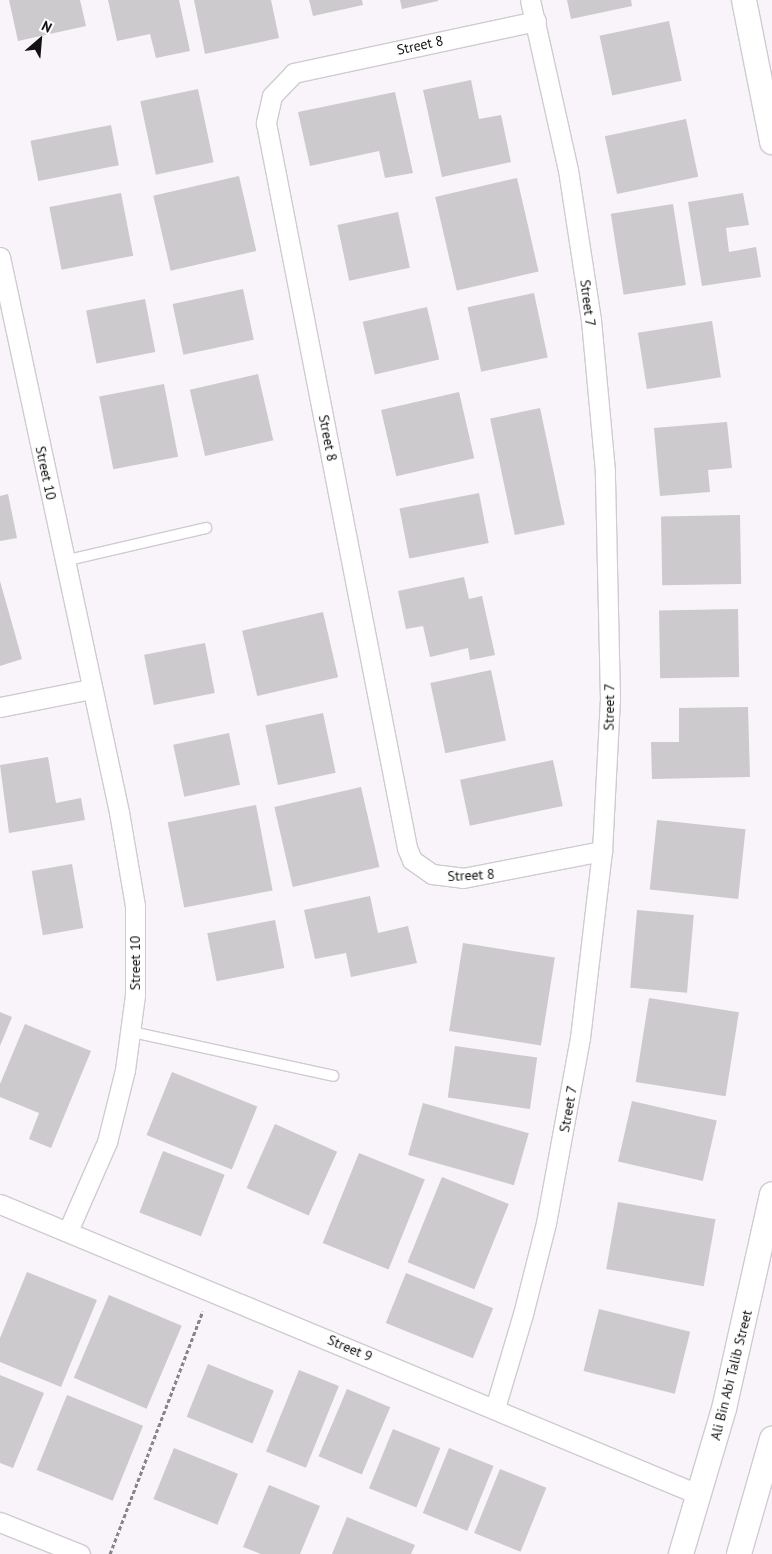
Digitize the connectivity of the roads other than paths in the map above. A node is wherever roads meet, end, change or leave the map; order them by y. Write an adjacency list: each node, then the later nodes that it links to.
1 (530, 0): 3 (street, Street 7)
2 (744, 0): 4 (street)
3 (536, 21): 10 (street, Street 7); 10 (street, Street 8)
4 (772, 142)
5 (0, 257): 7 (street, Street 10)
6 (206, 528): 7 (lane)
7 (64, 561): 8 (street, Street 10)
8 (91, 689): 9 (street); 11 (street, Street 10)
9 (0, 708)
10 (602, 851): 16 (street, Street 7)
11 (132, 1032): 12 (lane); 15 (street, Street 10)
12 (333, 1076)
13 (772, 1194): 19 (street, Ali Bin Abi Talib Street)
14 (0, 1204): 15 (street, Street 9)
15 (68, 1231): 16 (street, Street 9)
16 (495, 1408): 19 (street, Street 9)
17 (772, 1439): 18 (street)
18 (764, 1490): 23 (street)
19 (700, 1495): 22 (street, Ali Bin Abi Talib Street)
20 (0, 1522): 21 (street)
21 (80, 1554)
22 (681, 1554)
23 (739, 1554)

